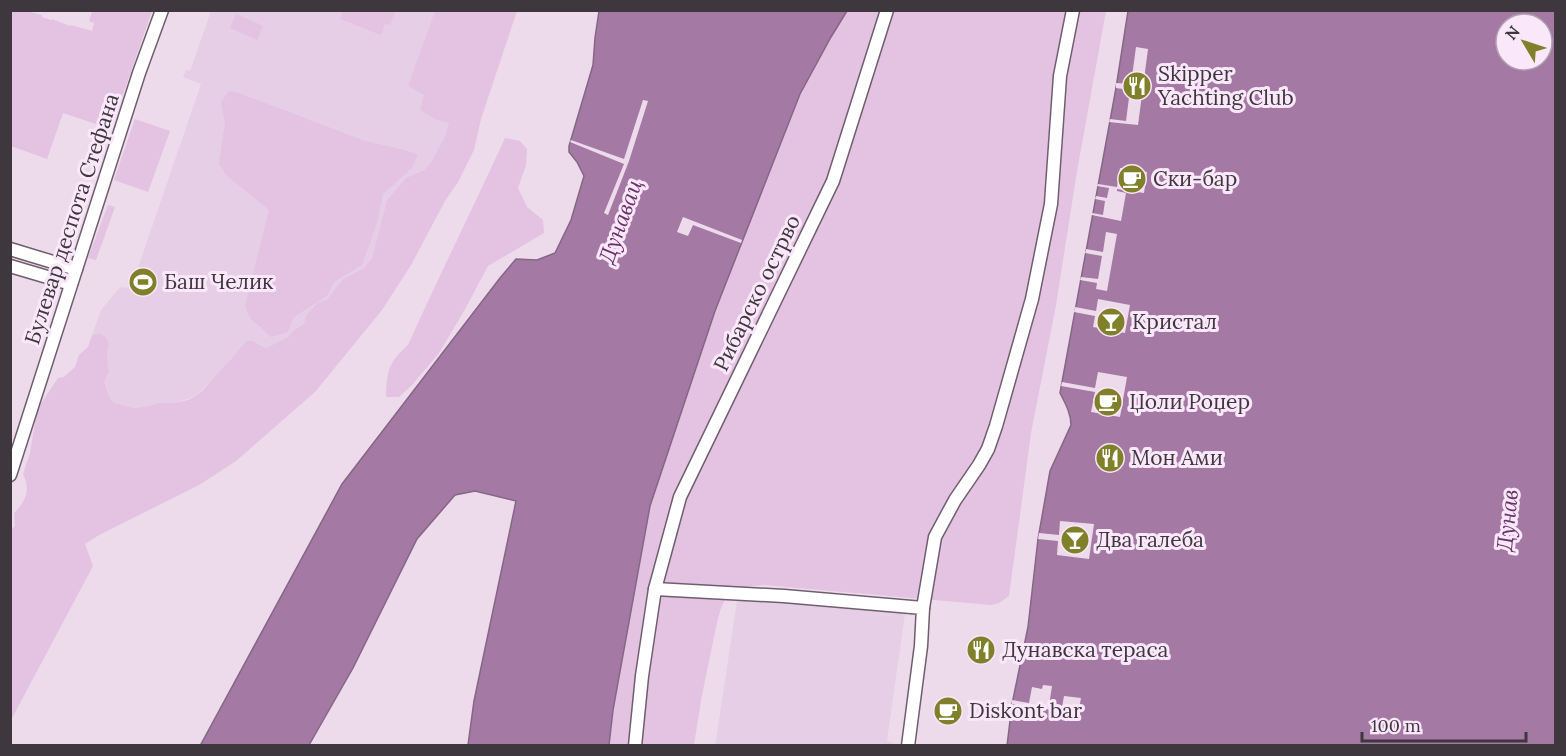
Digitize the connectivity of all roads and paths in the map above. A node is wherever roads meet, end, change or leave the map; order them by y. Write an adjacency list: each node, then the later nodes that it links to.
1 (162, 10): 6 (street, Булевар деспота Стефана)
2 (887, 10): 9 (street, Рибарско острво)
3 (1073, 10): 10 (street)
4 (10, 249): 6 (street)
5 (10, 266): 7 (street)
6 (76, 269): 7 (street, Булевар деспота Стефана)
7 (71, 284): 8 (street, Булевар деспота Стефана)
8 (10, 475)
9 (655, 589): 10 (street); 11 (street, Рибарско острво)
10 (923, 608): 12 (street)
11 (635, 746)
12 (908, 746)

